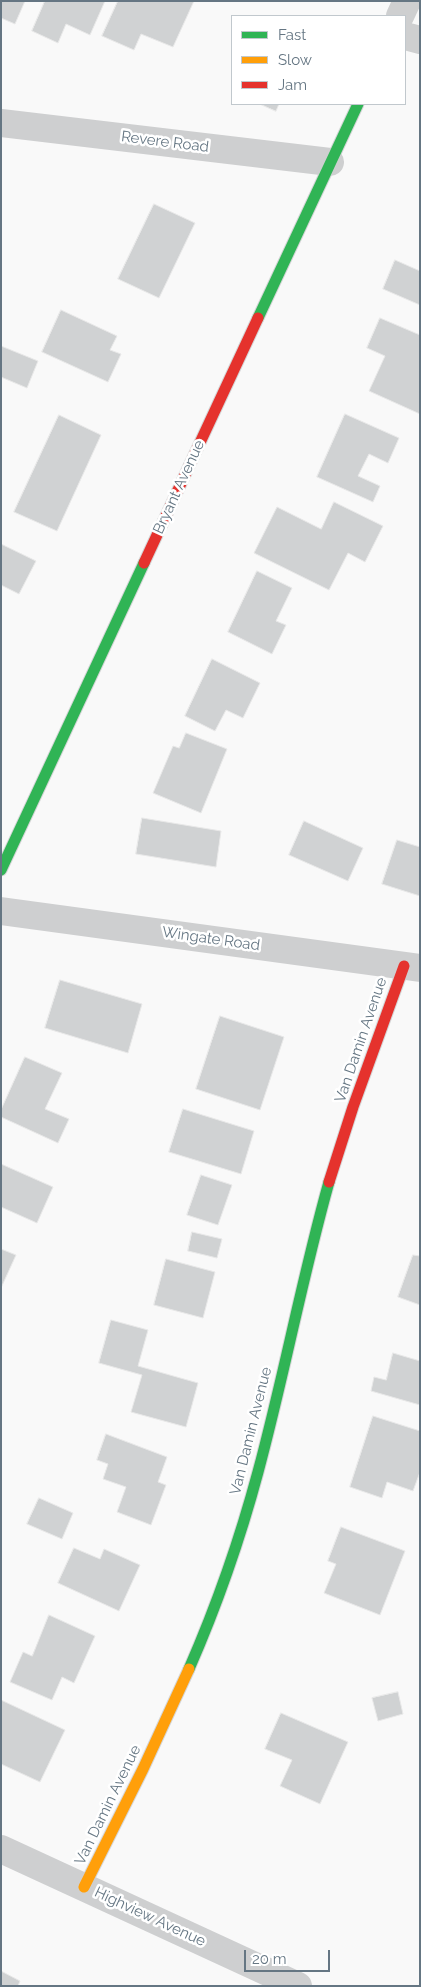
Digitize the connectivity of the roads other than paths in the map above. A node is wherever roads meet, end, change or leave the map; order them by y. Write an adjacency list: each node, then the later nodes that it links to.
1 (407, 1): 2 (street)
2 (400, 15)
3 (406, 36): 4 (street)
4 (420, 40)
5 (358, 105): 7 (street, Bryant Avenue)
6 (1, 123): 7 (street, Revere Road)
7 (330, 162): 8 (street, Bryant Avenue)
8 (1, 870)
9 (1, 911): 10 (street, Wingate Road)
10 (412, 967): 12 (street, Van Damin Avenue)
11 (1, 1849): 12 (street, Highview Avenue)
12 (84, 1887): 13 (street, Highview Avenue)
13 (298, 1986)

